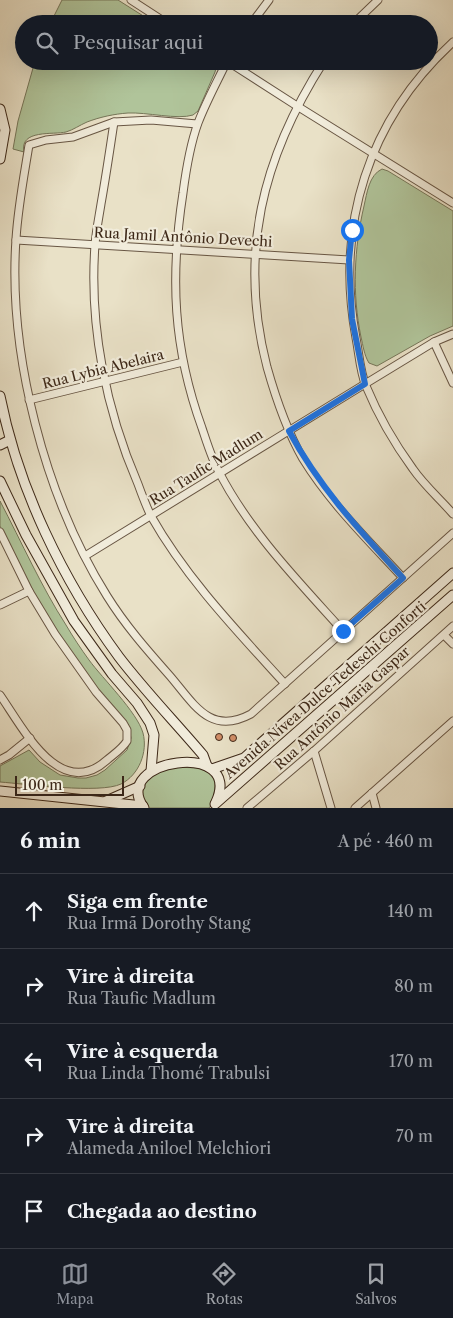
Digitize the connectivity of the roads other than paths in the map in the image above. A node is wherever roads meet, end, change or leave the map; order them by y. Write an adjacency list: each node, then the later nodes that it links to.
1 (131, 0): 4 (street)
2 (378, 0): 6 (street)
3 (266, 1): 5 (street)
4 (154, 15)
5 (257, 15)
6 (362, 15)
7 (453, 42): 8 (street)
8 (438, 57)
9 (223, 70): 17 (street)
10 (241, 70): 13 (street)
11 (319, 70): 13 (street)
12 (425, 70): 18 (street)
13 (297, 106): 18 (street); 25 (street)
14 (0, 109): 15 (street)
15 (2, 120): 19 (street)
16 (114, 122): 17 (street); 22 (street); 23 (street)
17 (198, 124): 24 (street)
18 (373, 154): 21 (street); 26 (street)
19 (0, 159)
20 (453, 193): 21 (street)
21 (451, 202)
22 (16, 240): 23 (street, Rua Jamil Antônio Devechi); 34 (street)
23 (95, 245): 24 (street, Rua Jamil Antônio Devechi); 30 (street)
24 (176, 249): 25 (street, Rua Jamil Antônio Devechi); 29 (street)
25 (255, 254): 26 (street, Rua Jamil Antônio Devechi); 35 (street)
26 (349, 260): 32 (street)
27 (453, 334): 28 (street, Rua Taufic Madlum)
28 (434, 342): 31 (street); 32 (street, Rua Taufic Madlum)
29 (183, 362): 30 (street, Rua Lybia Abelaira); 38 (street)
30 (104, 383): 34 (street, Rua Lybia Abelaira); 41 (street)
31 (453, 383)
32 (365, 384): 35 (street, Rua Taufic Madlum); 40 (street)
33 (0, 396): 36 (street)
34 (29, 400): 44 (street)
35 (289, 431): 38 (street, Rua Taufic Madlum); 46 (street)
36 (10, 440): 37 (street); 60 (street)
37 (0, 446)
38 (219, 473): 41 (street, Rua Taufic Madlum); 51 (street)
39 (0, 480): 61 (street)
40 (453, 514)
41 (151, 515): 44 (street, Rua Taufic Madlum); 54 (street)
42 (0, 532): 47 (street)
43 (453, 533): 46 (street)
44 (85, 556): 54 (street)
45 (453, 573): 60 (street, Avenida Nívea Dulce Tedeschi Conforti)
46 (403, 578): 51 (street)
47 (28, 590): 49 (street); 57 (street)
48 (453, 596): 66 (street, Avenida Nívea Dulce Tedeschi Conforti)
49 (0, 605)
50 (453, 626): 52 (street, Rua Antônio Maria Gaspar)
51 (343, 631): 54 (street)
52 (444, 634): 53 (street); 58 (street, Rua Antônio Maria Gaspar)
53 (453, 644)
54 (285, 684)
55 (0, 695): 57 (street)
56 (453, 721): 64 (street)
57 (30, 738): 59 (street)
58 (314, 751): 68 (street, Rua Antônio Maria Gaspar); 69 (street)
59 (0, 760)
60 (210, 768): 61 (street); 66 (street)
61 (151, 771): 62 (street)
62 (140, 786): 65 (street); 67 (street)
63 (0, 791): 65 (street)
64 (372, 793): 70 (street); 71 (street)
65 (106, 801): 67 (street)
66 (213, 806)
67 (143, 807)
68 (247, 808)
69 (332, 808)
70 (354, 808)
71 (376, 808)

